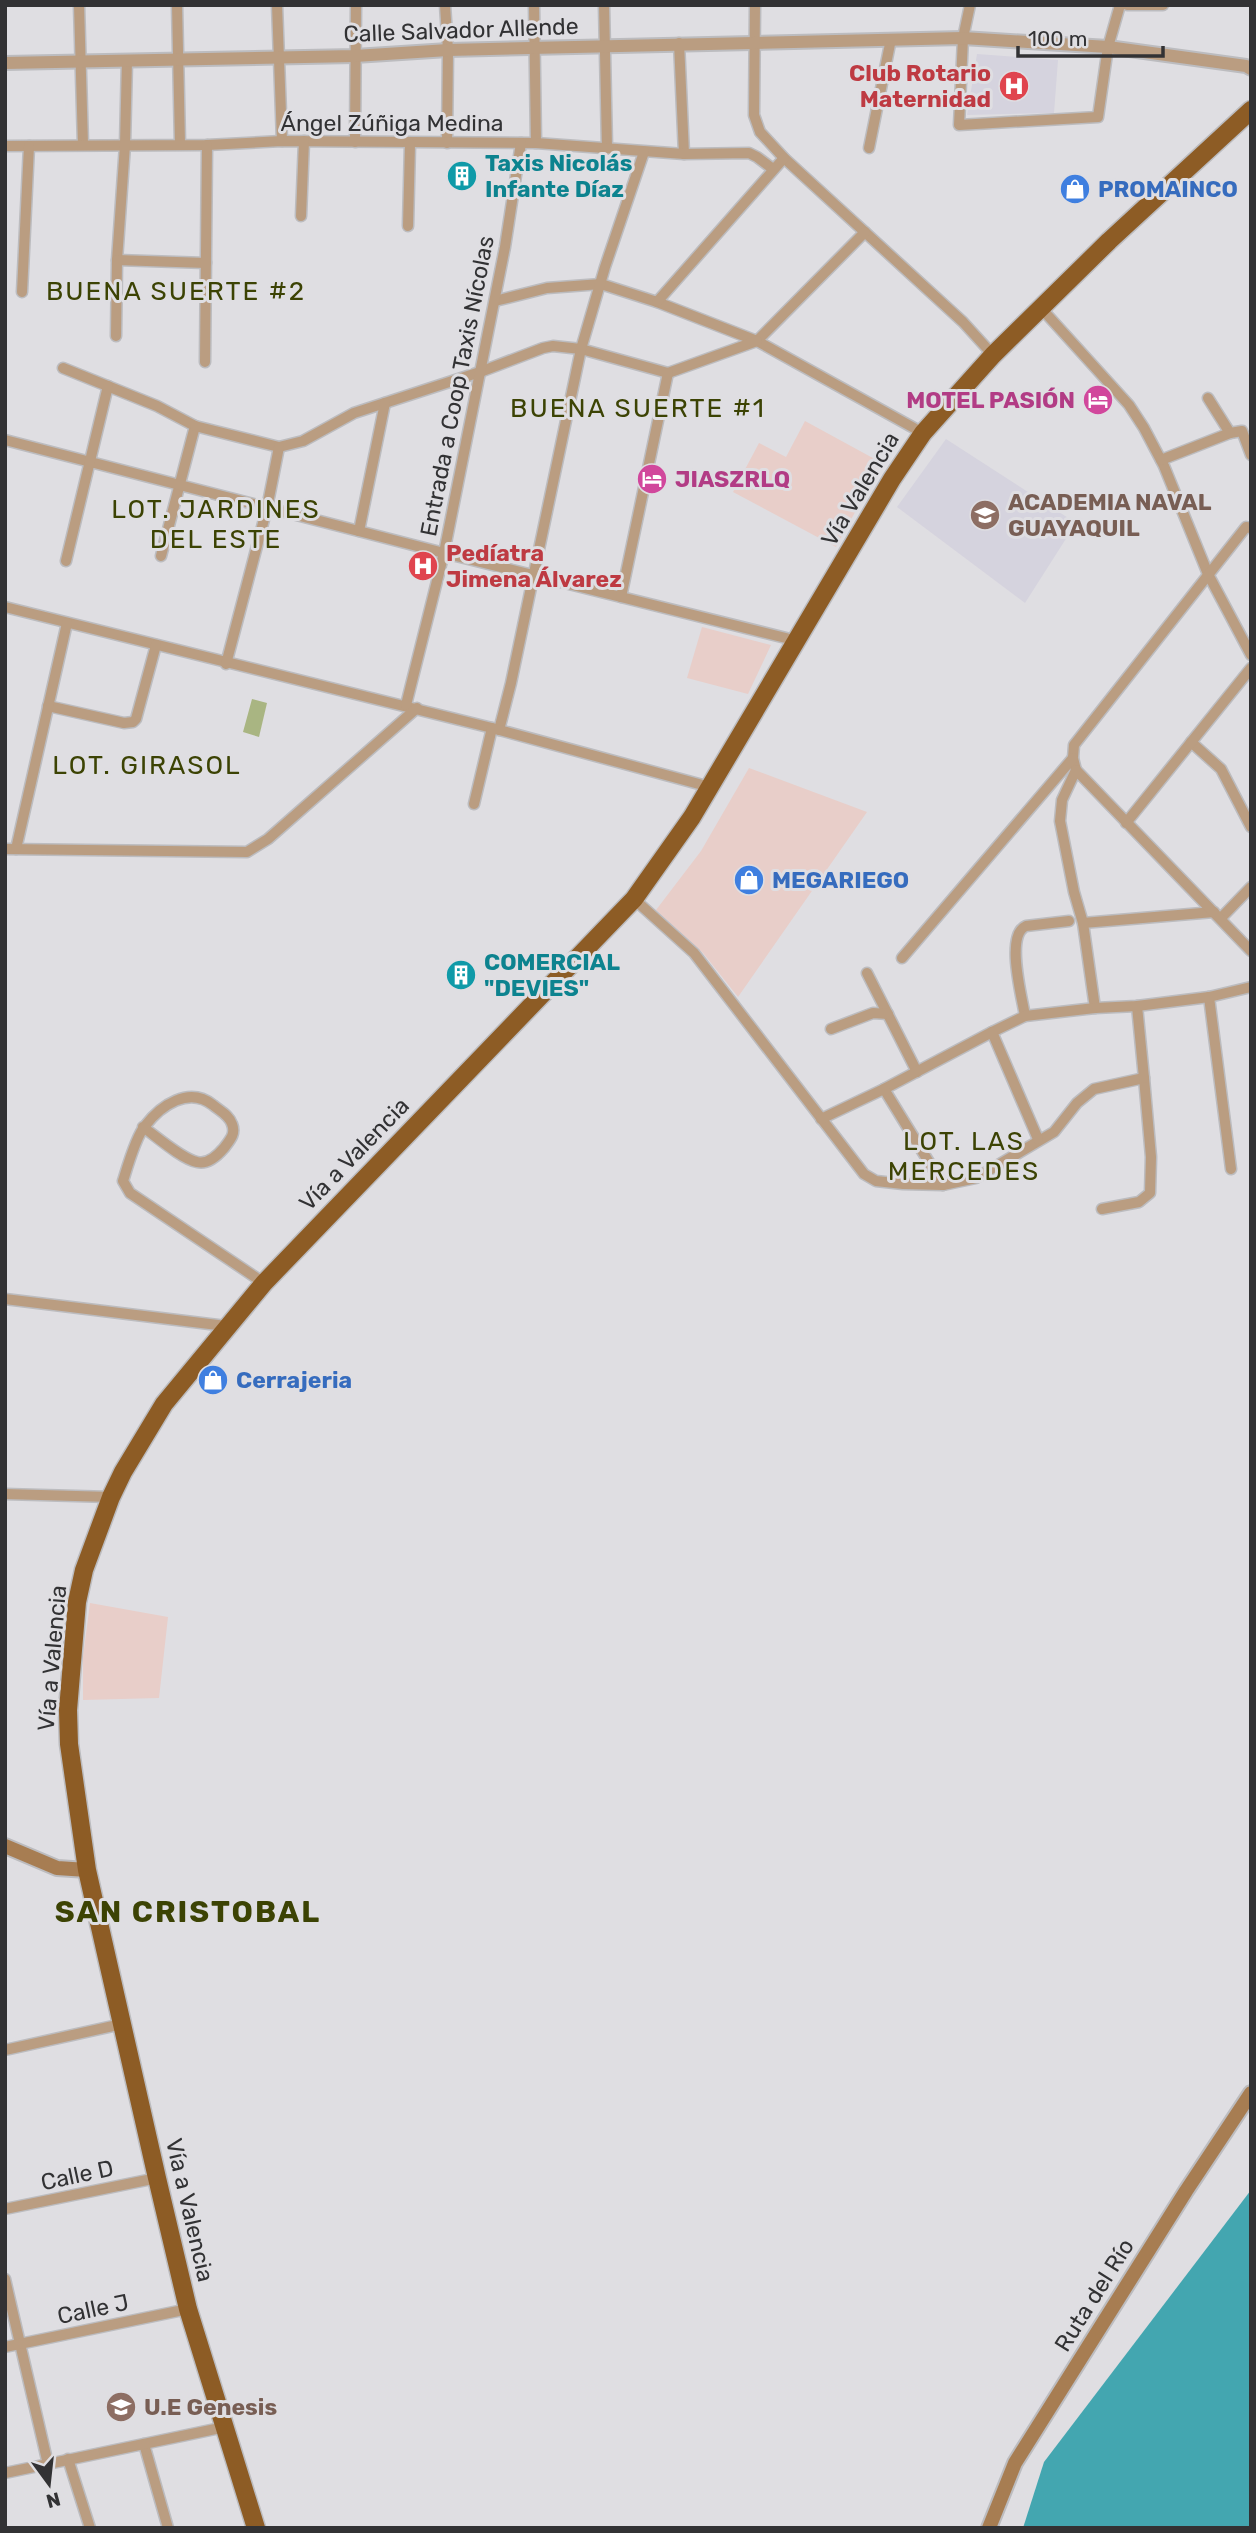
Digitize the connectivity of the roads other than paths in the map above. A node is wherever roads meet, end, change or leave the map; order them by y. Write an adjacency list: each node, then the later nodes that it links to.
1 (79, 5): 26 (street)
2 (177, 5): 24 (street)
3 (278, 5): 23 (street)
4 (356, 5): 22 (street)
5 (445, 5): 21 (street)
6 (534, 5): 20 (street)
7 (604, 5): 18 (street)
8 (755, 5): 16 (street)
9 (970, 5): 14 (street)
10 (1121, 5): 19 (street)
11 (1127, 5): 13 (street)
12 (1163, 5): 13 (street)
13 (1153, 6)
14 (963, 38): 15 (street, Calle Salvador Allende); 19 (street, Calle Salvador Allende); 19 (street)
15 (891, 39): 16 (street, Calle Salvador Allende); 44 (street)
16 (754, 41): 17 (street, Calle Salvador Allende); 47 (street)
17 (679, 43): 18 (street, Calle Salvador Allende); 46 (street)
18 (606, 46): 20 (street, Calle Salvador Allende); 43 (street)
19 (1108, 47): 28 (street, Calle Salvador Allende)
20 (534, 49): 21 (street, Calle Salvador Allende); 34 (street)
21 (448, 50): 22 (street, Calle Salvador Allende); 33 (street)
22 (355, 56): 23 (street, Calle Salvador Allende); 32 (street)
23 (278, 57): 24 (street, Calle Salvador Allende); 30 (street)
24 (177, 59): 25 (street, Calle Salvador Allende); 35 (street)
25 (127, 60): 26 (street, Calle Salvador Allende); 39 (street)
26 (80, 61): 27 (street, Calle Salvador Allende); 38 (street)
27 (5, 62)
28 (1251, 69)
29 (1251, 110): 58 (highway, Vía Valencia)
30 (282, 141): 31 (street, Ángel Zúñiga Medina); 40 (street, Ángel Zúñiga Medina)
31 (304, 141): 32 (street, Ángel Zúñiga Medina); 49 (street)
32 (355, 142): 36 (street, Ángel Zúñiga Medina)
33 (447, 143): 36 (street, Ángel Zúñiga Medina); 37 (street, Ángel Zúñiga Medina)
34 (536, 143): 37 (street, Ángel Zúñiga Medina); 43 (street, Ángel Zúñiga Medina)
35 (180, 144): 39 (street, Ángel Zúñiga Medina); 40 (street, Ángel Zúñiga Medina)
36 (410, 144): 50 (street)
37 (521, 144): 56 (street, Entrada a Coop Taxis Nícolas)
38 (83, 145): 39 (street, Ángel Zúñiga Medina); 42 (street, Ángel Zúñiga Medina)
39 (125, 145): 52 (street)
40 (206, 145): 53 (street)
41 (5, 146): 42 (street, Ángel Zúñiga Medina)
42 (29, 146): 55 (street)
43 (607, 148): 45 (street, Ángel Zúñiga Medina)
44 (869, 148)
45 (645, 152): 46 (street, Ángel Zúñiga Medina); 54 (street)
46 (684, 154): 48 (street, Ángel Zúñiga Medina)
47 (784, 158): 48 (street); 51 (street)
48 (773, 169): 57 (street)
49 (301, 216)
50 (408, 226)
51 (865, 232): 60 (street); 62 (street)
52 (117, 260): 53 (street); 59 (street)
53 (206, 263): 63 (street)
54 (601, 284): 56 (street); 57 (street); 61 (street)
55 (22, 292)
56 (495, 301): 65 (street, Entrada a Coop Taxis Nícolas)
57 (657, 302): 60 (street)
58 (1041, 308): 62 (highway, Vía Valencia); 76 (street)
59 (116, 336)
60 (757, 341): 66 (street); 71 (street)
61 (581, 349): 65 (street); 66 (street); 86 (street)
62 (993, 355): 71 (highway, Vía Valencia)
63 (205, 362)
64 (63, 368): 67 (street)
65 (480, 372): 69 (street); 82 (street, Entrada a Coop Taxis Nícolas)
66 (668, 373): 87 (street)
67 (108, 386): 70 (street); 77 (street)
68 (1208, 398): 72 (street)
69 (385, 404): 74 (street); 81 (street)
70 (195, 426): 74 (street); 78 (street)
71 (923, 433): 90 (highway, Vía Valencia)
72 (1230, 433): 75 (street); 76 (street)
73 (5, 440): 77 (street)
74 (279, 447): 79 (street)
75 (1251, 455)
76 (1161, 460): 85 (street)
77 (90, 462): 78 (street); 84 (street)
78 (181, 485): 79 (street); 83 (street)
79 (267, 508): 81 (street); 93 (street)
80 (1250, 525): 85 (street)
81 (359, 531): 82 (street)
82 (444, 553): 86 (street); 95 (street, Entrada a Coop Taxis Nícolas)
83 (161, 556)
84 (66, 561)
85 (1208, 574): 92 (street); 100 (street)
86 (532, 575): 87 (street); 98 (street)
87 (621, 597): 90 (street)
88 (5, 607): 89 (street)
89 (67, 623): 91 (street); 96 (street)
90 (798, 641): 103 (highway, Vía Valencia)
91 (156, 645): 93 (street); 96 (street)
92 (1251, 655)
93 (226, 664): 95 (street)
94 (1251, 668): 99 (street)
95 (406, 705): 97 (street)
96 (48, 706): 108 (street)
97 (417, 708): 98 (street); 108 (street)
98 (496, 729): 103 (street); 104 (street)
99 (1191, 742): 106 (street); 107 (street)
100 (1073, 758): 101 (street); 102 (street)
101 (1076, 770): 105 (street); 106 (street)
102 (1054, 780): 105 (street); 115 (street)
103 (710, 787): 110 (highway, Vía a Valencia)
104 (474, 804)
105 (1060, 821): 113 (street)
106 (1126, 823): 111 (street)
107 (1251, 827)
108 (11, 849)
109 (1251, 887): 111 (street)
110 (634, 899): 128 (street); 134 (highway, Vía a Valencia)
111 (1217, 915): 113 (street); 114 (street)
112 (1069, 921): 122 (street)
113 (1083, 923): 120 (street)
114 (1251, 951)
115 (902, 958)
116 (867, 973): 121 (street)
117 (1251, 986): 118 (street)
118 (1209, 997): 119 (street); 131 (street)
119 (1137, 1006): 120 (street); 126 (street)
120 (1095, 1008): 122 (street)
121 (888, 1014): 123 (street); 125 (street)
122 (1026, 1016): 124 (street)
123 (831, 1029)
124 (992, 1032): 125 (street); 130 (street)
125 (917, 1072): 127 (street)
126 (1144, 1078): 130 (street); 133 (street)
127 (884, 1089): 128 (street); 132 (street)
128 (821, 1119): 132 (street)
129 (143, 1127): 129 (street); 134 (street)
130 (1038, 1139): 132 (street)
131 (1231, 1169)
132 (943, 1185)
133 (1102, 1209)
134 (264, 1283): 136 (highway, Vía a Valencia)
135 (5, 1299): 136 (street)
136 (226, 1326): 138 (highway, Vía a Valencia)
137 (5, 1494): 138 (street)
138 (111, 1497): 140 (highway, Vía a Valencia)
139 (5, 1846): 140 (main road)
140 (87, 1870): 141 (highway, Vía a Valencia)
141 (122, 2024): 142 (street); 144 (highway, Vía a Valencia)
142 (5, 2050)
143 (1251, 2093): 158 (main road, Ruta del Río)
144 (157, 2178): 145 (street, Calle D); 147 (highway, Vía a Valencia)
145 (5, 2209)
146 (6, 2283): 148 (street)
147 (188, 2309): 148 (street, Calle J); 150 (highway, Vía a Valencia)
148 (20, 2344): 149 (street, Calle J); 153 (street)
149 (5, 2347)
150 (225, 2427): 151 (street); 155 (highway, Vía a Valencia)
151 (144, 2444): 152 (street); 157 (street)
152 (68, 2459): 153 (street); 156 (street)
153 (48, 2464): 154 (street)
154 (5, 2473)
155 (255, 2527)
156 (90, 2528)
157 (167, 2528)
158 (989, 2528)

